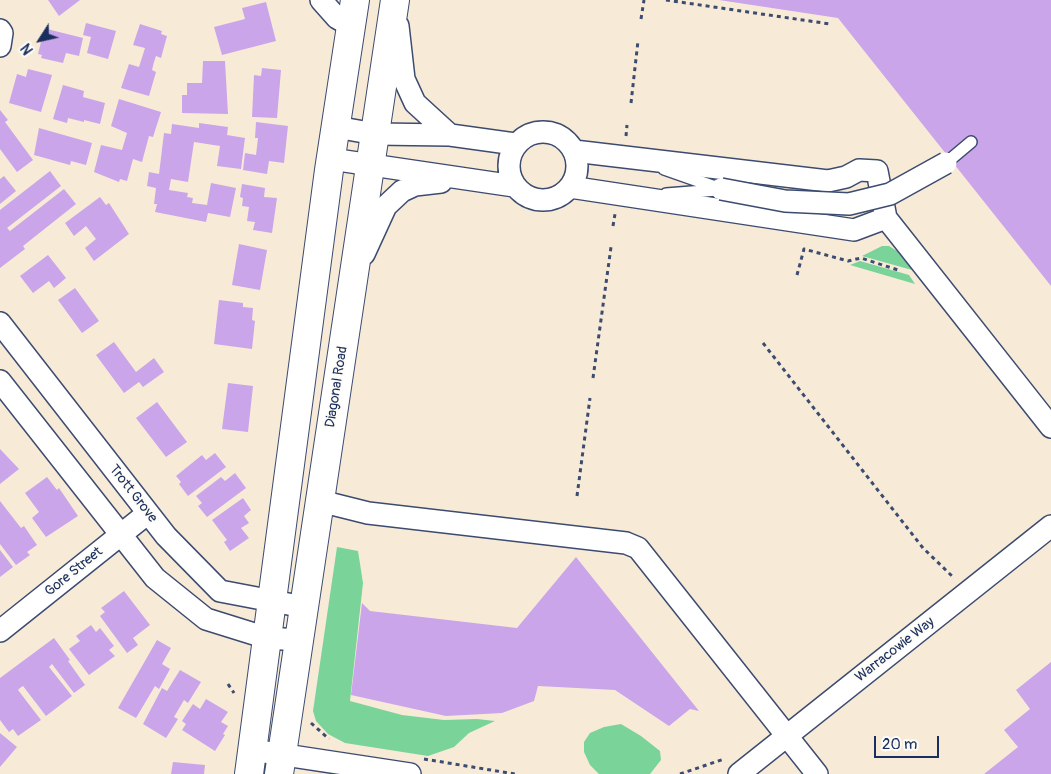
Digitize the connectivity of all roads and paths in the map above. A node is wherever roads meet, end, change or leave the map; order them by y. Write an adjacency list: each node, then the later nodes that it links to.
1 (321, 0): 5 (street)
2 (395, 0): 13 (main road, Diagonal Road); 14 (street)
3 (644, 0): 6 (path)
4 (666, 0): 7 (path)
5 (353, 13): 12 (main road)
6 (641, 19)
7 (830, 24)
8 (0, 30): 10 (street)
9 (638, 41): 11 (path)
10 (0, 46)
11 (630, 103)
12 (336, 127): 13 (street); 19 (main road)
13 (375, 134): 14 (street); 21 (main road, Diagonal Road)
14 (450, 135): 16 (street)
15 (971, 142): 20 (lane)
16 (515, 144): 17 (street); 23 (street)
17 (574, 151): 18 (street); 24 (street)
18 (631, 158): 25 (lane); 27 (street)
19 (331, 159): 21 (street); 44 (main road)
20 (946, 163): 25 (street, bridge)
21 (371, 164): 22 (street); 31 (main road, Diagonal Road)
22 (466, 179): 23 (street); 31 (street)
23 (514, 186): 24 (street)
24 (570, 187): 26 (street)
25 (721, 190): 26 (lane)
26 (634, 197): 27 (street)
27 (886, 218): 37 (street)
28 (611, 247): 34 (path)
29 (902, 271): 30 (path)
30 (797, 275)
31 (353, 284): 39 (main road, Diagonal Road)
32 (0, 323): 40 (street, Trott Grove)
33 (763, 343): 43 (path)
34 (593, 378)
35 (0, 381): 42 (street)
36 (590, 398): 38 (path)
37 (1051, 427)
38 (577, 496)
39 (320, 501): 45 (main road, Diagonal Road); 51 (street)
40 (148, 513): 42 (street, Gore Street); 44 (street, Trott Grove)
41 (1051, 526): 51 (street, Warracowie Way)
42 (121, 535): 46 (street, Gore Street); 47 (street)
43 (956, 578)
44 (271, 601): 45 (street, Trott Grove); 47 (main road)
45 (304, 607): 48 (main road, Diagonal Road)
46 (0, 631)
47 (267, 638): 48 (street); 52 (main road)
48 (298, 640): 53 (main road, Diagonal Road)
49 (228, 684): 50 (path)
50 (237, 696)
51 (787, 736): 54 (street, Warracowie Way); 57 (street)
52 (250, 762): 53 (street)
53 (280, 764): 55 (street)
54 (733, 766): 56 (path)
55 (410, 774)
56 (680, 774)
57 (817, 774)

